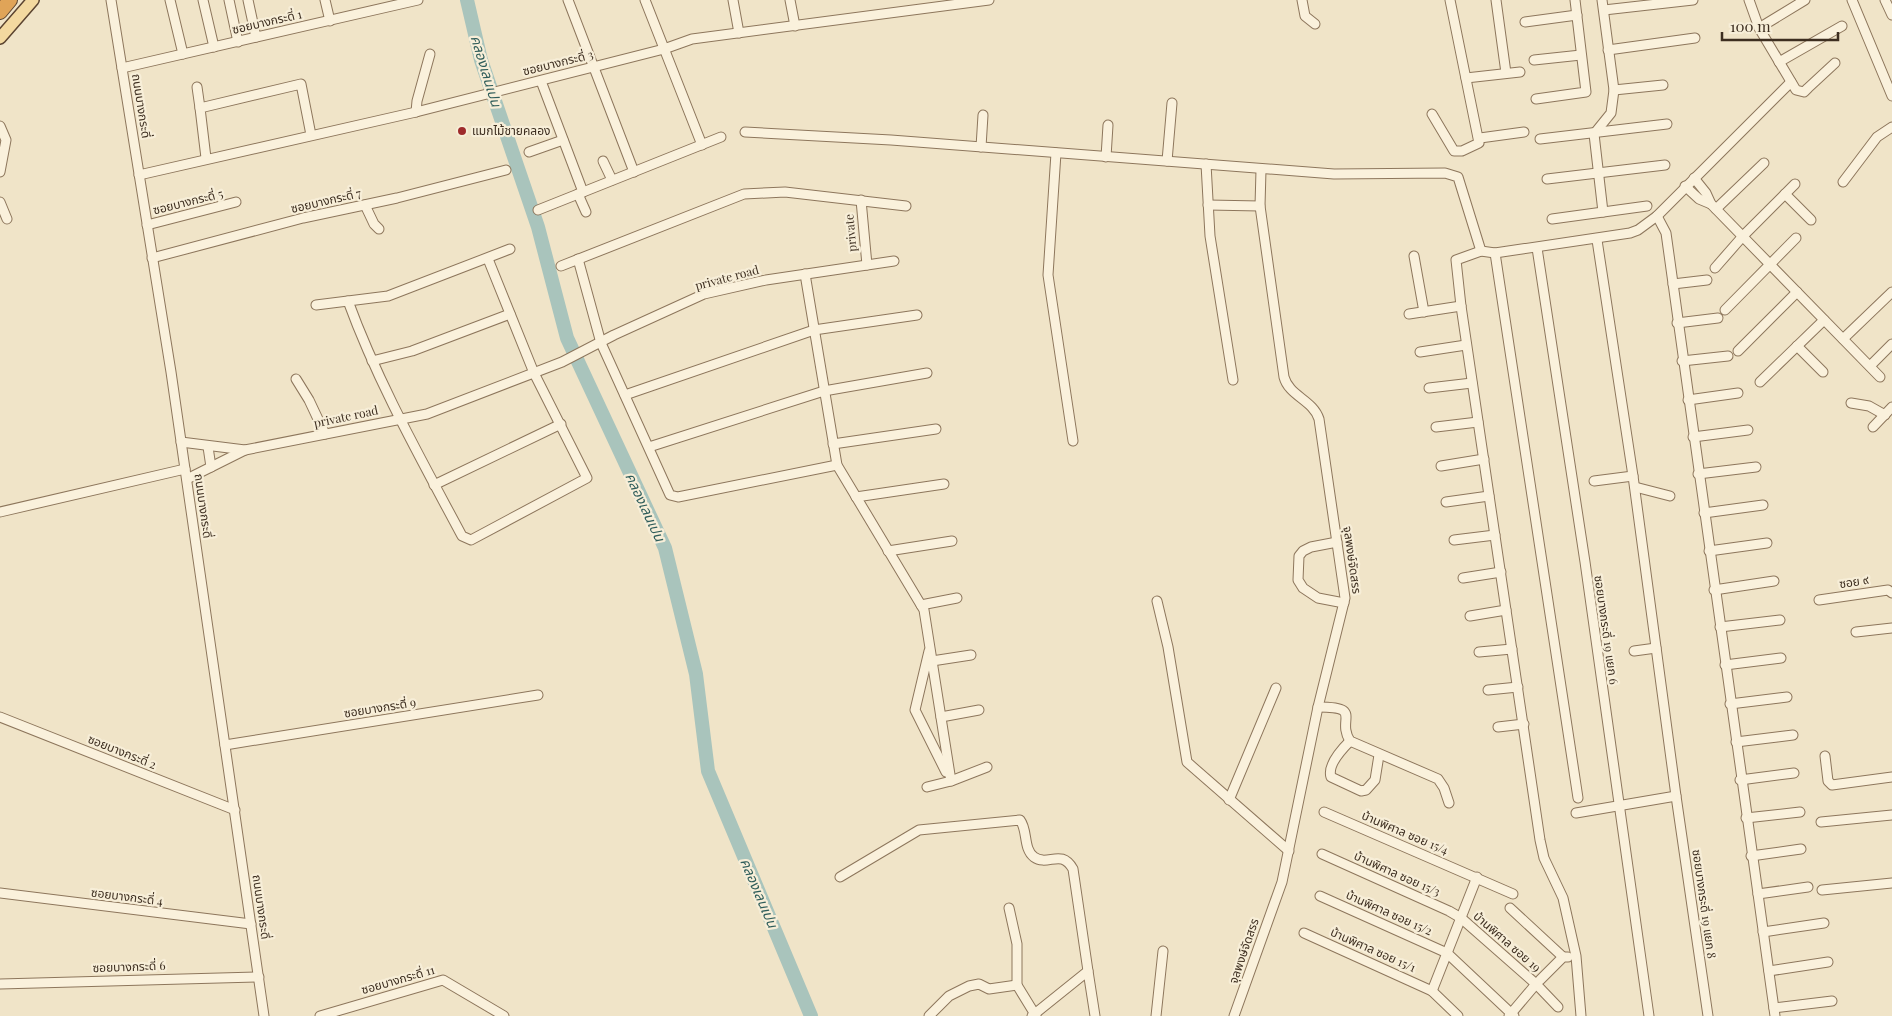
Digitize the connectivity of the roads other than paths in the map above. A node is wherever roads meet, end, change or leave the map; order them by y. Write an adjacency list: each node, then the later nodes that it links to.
1 (5, 0): 28 (highway)
2 (10, 0): 30 (highway)
3 (33, 0): 40 (main road)
4 (111, 0): 54 (street, ถนนบางกระดี่)
5 (170, 0): 47 (street)
6 (204, 0): 44 (street)
7 (229, 0): 43 (street)
8 (248, 0): 41 (street)
9 (324, 0): 33 (street)
10 (418, 0): 27 (street, ซอยบางกระดี่ 1)
11 (568, 0): 53 (street)
12 (645, 0): 45 (street)
13 (734, 0): 39 (street)
14 (790, 0): 36 (street)
15 (989, 0): 36 (street, ซอยบางกระดี่ 3)
16 (1302, 0): 35 (street)
17 (1450, 0): 57 (street)
18 (1496, 0): 56 (street)
19 (1575, 0): 31 (street)
20 (1602, 0): 29 (street)
21 (1694, 0): 26 (street)
22 (1749, 0): 38 (street)
23 (1805, 0): 38 (street)
24 (1852, 0): 63 (street)
25 (1885, 0): 32 (street)
26 (1677, 1): 29 (street)
27 (400, 2): 33 (street, ซอยบางกระดี่ 1)
28 (0, 6)
29 (1604, 10): 46 (street)
30 (0, 12)
31 (1577, 15): 34 (street); 49 (street)
32 (1892, 15)
33 (330, 21): 41 (street, ซอยบางกระดี่ 1)
34 (1525, 22)
35 (1315, 24)
36 (795, 26): 39 (street, ซอยบางกระดี่ 3)
37 (1842, 26): 51 (street)
38 (1759, 28): 51 (street)
39 (739, 33): 45 (street, ซอยบางกระดี่ 3)
40 (0, 38)
41 (256, 38): 43 (street, ซอยบางกระดี่ 1)
42 (1695, 38): 46 (street)
43 (238, 42): 44 (street, ซอยบางกระดี่ 1)
44 (214, 47): 47 (street, ซอยบางกระดี่ 1)
45 (664, 49): 53 (street, ซอยบางกระดี่ 3); 82 (street)
46 (1608, 50): 62 (street)
47 (183, 54): 54 (street, ซอยบางกระดี่ 1)
48 (430, 54): 67 (street)
49 (1581, 55): 50 (street); 64 (street)
50 (1534, 60)
51 (1779, 62): 59 (street)
52 (1835, 63): 59 (street)
53 (593, 67): 58 (street, ซอยบางกระดี่ 3); 96 (street)
54 (122, 68): 98 (street, ถนนบางกระดี่)
55 (1520, 72): 56 (street)
56 (1506, 74): 57 (street)
57 (1466, 78): 79 (street)
58 (540, 80): 67 (street, ซอยบางกระดี่ 3); 80 (street)
59 (1792, 82): 99 (street)
60 (1663, 85): 62 (street)
61 (197, 87): 66 (street)
62 (1614, 90): 76 (street)
63 (1892, 96)
64 (1536, 99)
65 (1172, 103): 89 (street)
66 (200, 108): 77 (street); 87 (street)
67 (416, 112): 77 (street, ซอยบางกระดี่ 3)
68 (983, 114): 83 (street)
69 (1432, 114): 79 (street)
70 (1666, 124): 76 (street)
71 (1108, 125): 86 (street)
72 (0, 126): 95 (street)
73 (1892, 127): 102 (street)
74 (745, 132): 83 (street)
75 (1524, 132): 79 (street)
76 (1594, 134): 81 (street); 97 (street)
77 (311, 135): 87 (street, ซอยบางกระดี่ 3)
78 (721, 137): 82 (street)
79 (1480, 138)
80 (563, 140): 84 (street); 105 (street)
81 (1540, 140)
82 (702, 145): 96 (street)
83 (980, 147): 85 (street)
84 (529, 152)
85 (1056, 153): 86 (street); 194 (street)
86 (1106, 157): 89 (street)
87 (206, 158): 98 (street, ซอยบางกระดี่ 3)
88 (603, 161): 101 (street)
89 (1167, 162): 91 (street)
90 (1764, 163): 115 (street)
91 (1206, 164): 94 (street); 111 (street)
92 (1664, 165): 97 (street)
93 (506, 170): 110 (street, ซอยบางกระดี่ 7)
94 (1261, 170): 113 (street, จุลพงษ์จัดสรร); 130 (street)
95 (0, 172)
96 (634, 172): 101 (street)
97 (1599, 173): 100 (street); 118 (street)
98 (139, 175): 123 (street, ถนนบางกระดี่)
99 (1694, 178): 104 (street); 115 (street)
100 (1547, 179)
101 (612, 180): 105 (street)
102 (1843, 182)
103 (1795, 184): 106 (street)
104 (1685, 186): 115 (street); 119 (street)
105 (580, 193): 116 (street); 117 (street)
106 (1786, 194): 122 (street); 125 (street)
107 (861, 200): 112 (street); 135 (street); 137 (street, private)
108 (0, 202): 120 (street)
109 (236, 202): 123 (street, ซอยบางกระดี่ 5)
110 (365, 205): 124 (street); 133 (street, ซอยบางกระดี่ 7)
111 (1208, 205): 113 (street); 174 (street)
112 (906, 206)
113 (1260, 206): 223 (street, จุลพงษ์จัดสรร)
114 (1647, 206): 118 (street)
115 (1714, 206): 125 (street)
116 (538, 210)
117 (586, 212)
118 (1603, 212): 121 (street)
119 (1657, 216): 127 (street); 143 (street)
120 (7, 219)
121 (1552, 219)
122 (1811, 220)
123 (147, 225): 133 (street, ถนนบางกระดี่)
124 (379, 229)
125 (1743, 236): 138 (street); 140 (street)
126 (1796, 238): 138 (street)
127 (1597, 240): 128 (street); 207 (street)
128 (1537, 248): 131 (street); 279 (street, ซอยบางกระดี่ 19 แยก 6)
129 (510, 249): 134 (street)
130 (1481, 251): 131 (street); 148 (street)
131 (1495, 253): 276 (street)
132 (1414, 256): 150 (street)
133 (152, 258): 195 (street, ถนนบางกระดี่)
134 (488, 259): 146 (street); 151 (street)
135 (578, 259): 139 (street); 159 (street)
136 (894, 261): 137 (street, private road)
137 (866, 265): 141 (street, private road)
138 (1770, 265): 144 (street); 149 (street)
139 (561, 266)
140 (1715, 268)
141 (805, 274): 157 (street); 159 (street, private road)
142 (1707, 280): 143 (street)
143 (1673, 284): 156 (street)
144 (1797, 292): 155 (street); 163 (street)
145 (1891, 295): 158 (street)
146 (348, 301): 147 (street); 166 (street)
147 (316, 305)
148 (1461, 306): 150 (street); 161 (street)
149 (1725, 310)
150 (1424, 312): 152 (street)
151 (510, 314): 166 (street); 170 (street)
152 (1409, 314)
153 (917, 315): 157 (street)
154 (1718, 318): 156 (street)
155 (1824, 320): 158 (street); 162 (street)
156 (1677, 323): 167 (street)
157 (814, 330): 178 (street); 180 (street)
158 (1843, 339): 168 (street)
159 (601, 343): 170 (street, private road); 180 (street)
160 (1892, 344): 168 (street)
161 (1466, 345): 164 (street); 176 (street)
162 (1797, 346): 169 (street); 175 (street)
163 (1738, 351)
164 (1420, 352)
165 (1728, 356): 167 (street)
166 (372, 361): 185 (street)
167 (1682, 361): 181 (street)
168 (1870, 366): 172 (street)
169 (1823, 372)
170 (534, 373): 185 (street, private road); 187 (street)
171 (927, 373): 178 (street)
172 (1880, 378)
173 (296, 379): 192 (street)
174 (1233, 380)
175 (1760, 382)
176 (1472, 383): 177 (street); 186 (street)
177 (1429, 388)
178 (824, 390): 196 (street); 198 (street)
179 (1738, 393): 181 (street)
180 (625, 395): 198 (street)
181 (1688, 400): 193 (street)
182 (1851, 402): 184 (street)
183 (1892, 408): 184 (street)
184 (1885, 415): 189 (street)
185 (399, 418): 192 (street, private road); 210 (street)
186 (1478, 422): 188 (street); 200 (street)
187 (561, 424): 210 (street); 210 (street)
188 (1436, 427)
189 (1873, 427)
190 (936, 429): 196 (street)
191 (1748, 430): 193 (street)
192 (325, 434): 199 (street, private road)
193 (1693, 437): 206 (street)
194 (1073, 441)
195 (182, 442): 197 (street); 205 (street, ถนนบางกระดี่)
196 (833, 444): 201 (street)
197 (208, 447): 199 (street); 203 (street)
198 (649, 447): 201 (street)
199 (245, 450): 203 (street)
200 (1484, 459): 202 (street); 213 (street)
201 (837, 465): 215 (street)
202 (1441, 466)
203 (211, 467): 208 (street)
204 (1756, 467): 206 (street)
205 (185, 469): 208 (street, ถนนบางกระดี่); 218 (street)
206 (1698, 474): 219 (street)
207 (1633, 476): 209 (street); 212 (street)
208 (187, 480): 267 (street, ถนนบางกระดี่)
209 (1594, 482)
210 (434, 484)
211 (944, 484): 215 (street)
212 (1635, 487): 214 (street); 244 (street)
213 (1489, 496): 216 (street); 220 (street)
214 (1670, 496)
215 (856, 497): 225 (street)
216 (1446, 502)
217 (1763, 505): 219 (street)
218 (0, 512)
219 (1704, 513): 226 (street)
220 (1495, 535): 221 (street); 227 (street)
221 (1454, 540)
222 (952, 541): 225 (street)
223 (1337, 542): 235 (street, จุลพงษ์จัดสรร); 235 (street)
224 (1767, 543): 226 (street)
225 (888, 550): 236 (street)
226 (1709, 551): 230 (street)
227 (1501, 572): 228 (street); 237 (street)
228 (1463, 578)
229 (1774, 582): 230 (street)
230 (1714, 590): 240 (street)
231 (1892, 593): 233 (street, ซอย ๙)
232 (957, 598): 236 (street)
233 (1819, 600)
234 (1157, 602): 277 (street)
235 (1344, 603): 258 (street, จุลพงษ์จัดสรร)
236 (921, 605): 243 (street)
237 (1506, 610): 238 (street); 245 (street)
238 (1470, 616)
239 (1780, 620): 240 (street)
240 (1720, 627): 251 (street)
241 (1892, 628): 242 (street)
242 (1856, 632)
243 (930, 646): 250 (street); 271 (street)
244 (1656, 648): 247 (street); 275 (street)
245 (1512, 649): 246 (street); 252 (street)
246 (1479, 652)
247 (1634, 652)
248 (971, 655): 250 (street)
249 (1781, 658): 251 (street)
250 (932, 660): 261 (street)
251 (1725, 666): 257 (street)
252 (1518, 687): 254 (street); 262 (street)
253 (1276, 688): 277 (street)
254 (1488, 690)
255 (538, 695): 267 (street, ซอยบางกระดี่ 9)
256 (1787, 697): 257 (street)
257 (1730, 704): 266 (street)
258 (1318, 707): 265 (street); 288 (street, จุลพงษ์จัดสรร)
259 (979, 710): 261 (street)
260 (0, 717): 280 (street, ซอยบางกระดี่ 2)
261 (941, 717): 271 (street)
262 (1524, 724): 263 (street); 309 (street)
263 (1498, 727)
264 (1793, 735): 266 (street)
265 (1350, 741): 268 (street); 268 (street)
266 (1736, 742): 273 (street)
267 (225, 745): 280 (street, ถนนบางกระดี่)
268 (1379, 755): 278 (street)
269 (1824, 756): 272 (street)
270 (1794, 773): 273 (street)
271 (950, 777): 274 (street)
272 (1892, 777)
273 (1740, 780): 285 (street)
274 (927, 787)
275 (1676, 796): 279 (street); 334 (street, ซอยบางกระดี่ 19 แยก 8)
276 (1578, 798)
277 (1229, 800): 288 (street)
278 (1449, 803)
279 (1618, 806): 283 (street); 333 (street, ซอยบางกระดี่ 19 แยก 6)
280 (235, 810): 304 (street, ถนนบางกระดี่)
281 (1324, 812): 292 (street, บ้านพิศาล ซอย 15/4)
282 (1800, 812): 285 (street)
283 (1576, 813)
284 (1892, 815): 286 (street)
285 (1746, 818): 290 (street)
286 (1821, 822)
287 (1801, 849): 290 (street)
288 (1289, 851): 330 (street, จุลพงษ์จัดสรร)
289 (1322, 854): 302 (street, บ้านพิศาล ซอย 15/3)
290 (1751, 856): 298 (street)
291 (840, 877): 312 (street)
292 (1477, 878): 297 (street, บ้านพิศาล ซอย 15/4); 302 (street)
293 (1892, 883): 295 (street)
294 (1808, 887): 298 (street)
295 (1822, 890)
296 (0, 893): 304 (street, ซอยบางกระดี่ 4)
297 (1513, 894)
298 (1758, 894): 305 (street)
299 (1320, 896): 308 (street, บ้านพิศาล ซอย 15/2)
300 (1009, 908): 317 (street)
301 (1510, 908): 310 (street)
302 (1461, 918): 308 (street); 315 (street, บ้านพิศาล ซอย 19)
303 (1824, 923): 305 (street)
304 (251, 924): 314 (street, ถนนบางกระดี่)
305 (1763, 932): 313 (street)
306 (1304, 933): 318 (street, บ้านพิศาล ซอย 15/1)
307 (1163, 951): 329 (street)
308 (1447, 953): 318 (street); 323 (street, บ้านพิศาล ซอย 15/2)
309 (1576, 956): 310 (street); 332 (street)
310 (1563, 957): 315 (street)
311 (1828, 962): 313 (street)
312 (1088, 971): 322 (street); 328 (street)
313 (1769, 971): 321 (street)
314 (259, 977): 316 (street, ซอยบางกระดี่ 6); 324 (street, ถนนบางกระดี่)
315 (1538, 982): 320 (street, บ้านพิศาล ซอย 19); 323 (street)
316 (0, 984)
317 (1017, 985): 322 (street); 327 (street)
318 (1432, 991): 331 (street, บ้านพิศาล ซอย 15/1)
319 (1832, 1001): 321 (street)
320 (1558, 1007)
321 (1774, 1012)
322 (1034, 1015)
323 (1511, 1015)
324 (264, 1016)
325 (320, 1016): 326 (street, ซอยบางกระดี่ 11)
326 (504, 1016)
327 (929, 1016)
328 (1095, 1016)
329 (1156, 1016)
330 (1234, 1016)
331 (1458, 1016)
332 (1581, 1016)
333 (1649, 1016)
334 (1708, 1016)

